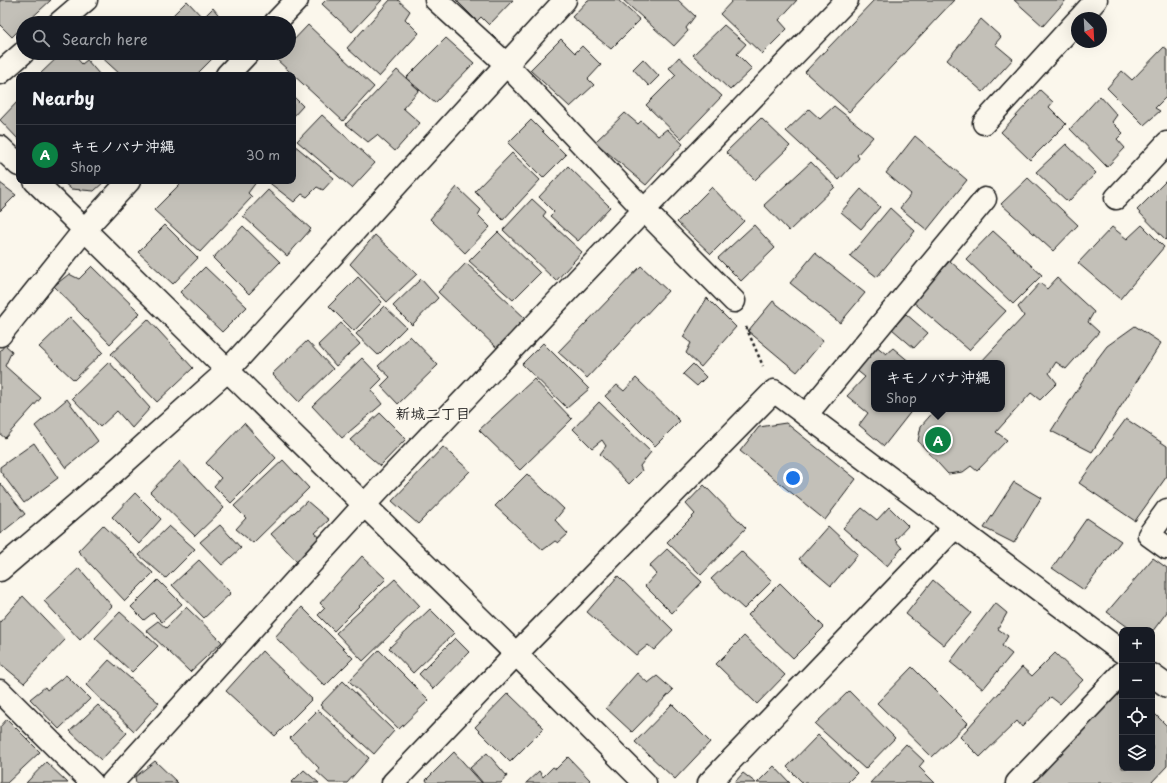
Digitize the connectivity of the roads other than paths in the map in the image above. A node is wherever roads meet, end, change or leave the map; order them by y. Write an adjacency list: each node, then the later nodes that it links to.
1 (86, 0): 8 (street)
2 (297, 0): 9 (street)
3 (436, 0): 13 (street)
4 (565, 0): 13 (street)
5 (846, 0): 24 (street)
6 (1096, 0): 7 (street)
7 (1085, 12)
8 (67, 16)
9 (282, 16)
10 (1071, 28): 16 (street)
11 (16, 59): 15 (street)
12 (241, 60): 14 (street)
13 (506, 64): 24 (street); 28 (street)
14 (230, 72)
15 (0, 73)
16 (984, 123)
17 (1167, 143): 22 (street)
18 (0, 147): 19 (street)
19 (16, 162)
20 (38, 184): 25 (street)
21 (126, 184): 25 (street)
22 (1116, 198)
23 (985, 199): 29 (street)
24 (644, 210): 26 (street); 30 (street)
25 (85, 229): 27 (street); 28 (street)
26 (734, 301)
27 (0, 335)
28 (228, 370): 30 (street); 34 (street)
29 (806, 415): 32 (street); 36 (street)
30 (365, 504): 36 (street); 42 (street)
31 (1167, 510): 33 (street)
32 (955, 527): 35 (street); 45 (street)
33 (1167, 548)
34 (0, 570)
35 (1119, 650)
36 (516, 654): 43 (street); 44 (street)
37 (1119, 676): 46 (street)
38 (1155, 676): 39 (street)
39 (1167, 686)
40 (0, 691): 41 (street)
41 (92, 783)
42 (112, 783)
43 (393, 783)
44 (645, 783)
45 (709, 783)
46 (1017, 783)

